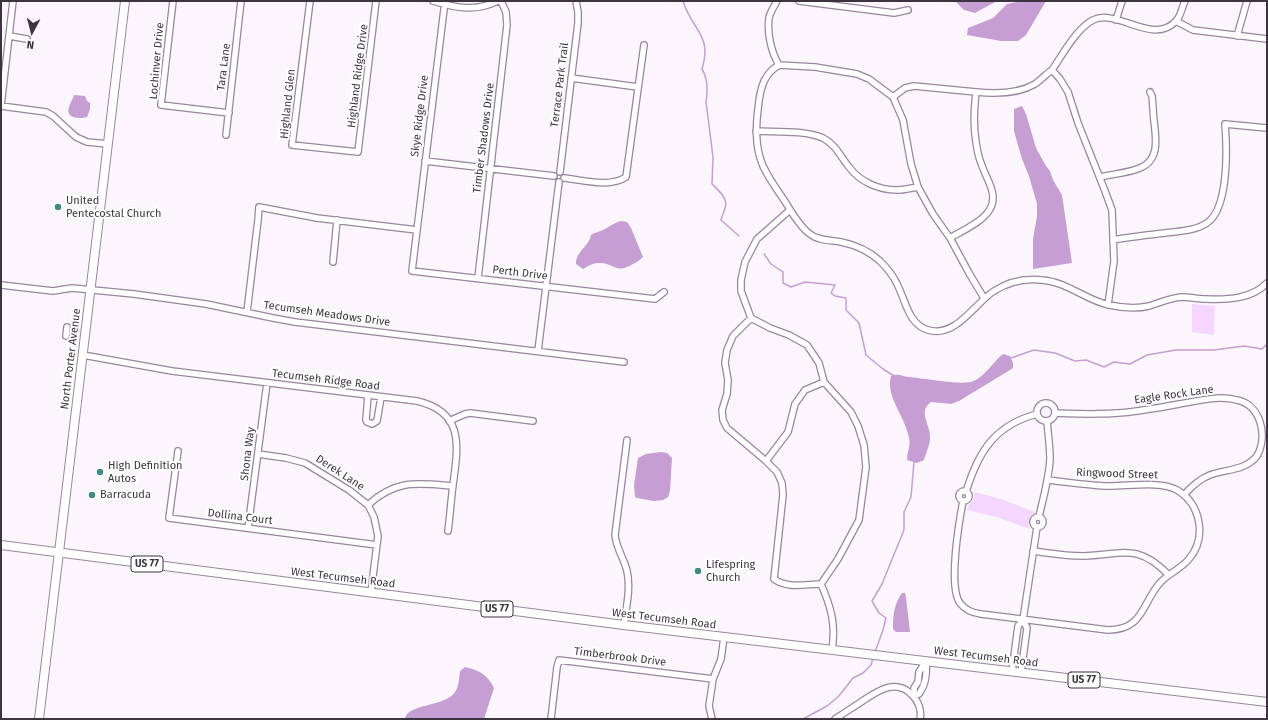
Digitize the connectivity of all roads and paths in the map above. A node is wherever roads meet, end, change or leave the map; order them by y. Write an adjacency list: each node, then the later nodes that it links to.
1 (13, 1): 20 (street)
2 (125, 1): 37 (main road, North Porter Avenue)
3 (173, 1): 33 (street, Lochinver Drive)
4 (242, 1): 33 (street, Tara Lane)
5 (310, 1): 38 (street, Highland Glen)
6 (376, 1): 38 (street, Highland Ridge Drive)
7 (433, 1): 16 (street)
8 (498, 1): 16 (street)
9 (501, 1): 40 (street, Timber Shadows Drive)
10 (576, 1): 27 (street, Terrace Park Trail)
11 (777, 1): 25 (street)
12 (799, 1): 17 (street)
13 (1122, 1): 18 (street)
14 (1185, 1): 19 (street)
15 (1247, 1): 21 (street)
16 (444, 2): 39 (street, Skye Ridge Drive)
17 (908, 10)
18 (1116, 20): 19 (street); 26 (street)
19 (1176, 21): 21 (street)
20 (9, 36): 22 (street); 32 (street)
21 (1237, 36): 23 (street)
22 (28, 39)
23 (1267, 40)
24 (644, 46): 28 (street)
25 (779, 64): 31 (street); 35 (street)
26 (1052, 70): 29 (street); 43 (street)
27 (571, 78): 28 (street); 41 (street, Terrace Park Trail)
28 (638, 87): 44 (street)
29 (976, 92): 31 (street); 50 (street)
30 (1150, 92): 43 (street)
31 (893, 97): 46 (street)
32 (1, 106): 37 (street)
33 (229, 113): 36 (street, Tara Lane)
34 (1267, 128): 51 (street)
35 (756, 131): 46 (street); 47 (street)
36 (226, 135)
37 (108, 144): 58 (main road, North Porter Avenue)
38 (358, 152)
39 (425, 161): 40 (street); 49 (street, Skye Ridge Drive)
40 (490, 168): 42 (street); 53 (street, Timber Shadows Drive)
41 (560, 172): 42 (street); 44 (street)
42 (554, 176): 45 (street)
43 (1100, 177): 51 (street)
44 (564, 178): 45 (street)
45 (559, 182): 56 (street)
46 (918, 186): 50 (street)
47 (790, 210): 61 (street); 64 (street)
48 (337, 220): 49 (street); 52 (street); 63 (street)
49 (417, 230): 53 (street, Perth Drive)
50 (950, 238): 61 (street)
51 (1113, 240): 62 (street)
52 (333, 262)
53 (478, 278): 56 (street, Perth Drive)
54 (1267, 283): 57 (street)
55 (1, 285): 58 (street, Tecumseh Meadows Drive)
56 (546, 286): 59 (street, Perth Drive); 67 (street)
57 (1262, 288): 60 (street); 62 (street)
58 (91, 290): 63 (street, Tecumseh Meadows Drive); 68 (main road, North Porter Avenue)
59 (664, 292)
60 (1267, 294)
61 (984, 298): 62 (street)
62 (1108, 305)
63 (247, 312): 67 (street, Tecumseh Meadows Drive)
64 (751, 318): 70 (street); 83 (street)
65 (67, 327): 66 (street)
66 (66, 336)
67 (538, 351): 69 (street, Tecumseh Meadows Drive)
68 (83, 355): 71 (street, Tecumseh Ridge Road); 93 (main road, North Porter Avenue)
69 (624, 362)
70 (824, 382): 83 (street); 95 (street)
71 (267, 383): 72 (street, Tecumseh Ridge Road); 82 (street, Shona Way)
72 (368, 395): 73 (street, Tecumseh Ridge Road); 73 (street)
73 (381, 397): 76 (street, Tecumseh Ridge Road)
74 (1055, 413): 75 (street, Eagle Rock Lane); 78 (street); 79 (street, Eagle Rock Lane)
75 (1037, 414): 78 (street); 97 (street)
76 (450, 420): 77 (street); 85 (street)
77 (532, 421)
78 (1047, 421): 84 (street)
79 (1265, 426): 86 (street, Eagle Rock Lane)
80 (627, 440): 98 (street)
81 (178, 451): 88 (street, Dollina Court)
82 (258, 454): 87 (street, Derek Lane); 88 (street, Shona Way)
83 (766, 461): 95 (street)
84 (1047, 480): 86 (street, Ringwood Street); 92 (street)
85 (453, 486): 87 (street); 89 (street)
86 (1184, 495): 94 (street)
87 (368, 505): 91 (street, Derek Lane)
88 (248, 528): 91 (street, Dollina Court)
89 (448, 531)
90 (1, 545): 93 (main road, US 77)
91 (377, 545): 96 (street, Derek Lane)
92 (1033, 551): 94 (street); 97 (street)
93 (59, 552): 96 (main road, West Tecumseh Road / US 77); 107 (main road, North Porter Avenue)
94 (1169, 575): 97 (street)
95 (821, 584): 100 (street)
96 (371, 592): 98 (main road, West Tecumseh Road / US 77)
97 (1023, 620): 102 (street); 103 (street)
98 (624, 625): 99 (main road, West Tecumseh Road / US 77)
99 (724, 637): 100 (main road, West Tecumseh Road / US 77); 104 (street)
100 (832, 650): 101 (main road, West Tecumseh Road / US 77)
101 (926, 661): 102 (main road, West Tecumseh Road / US 77); 105 (street)
102 (1012, 672): 103 (main road, West Tecumseh Road / US 77)
103 (1021, 672): 106 (main road, West Tecumseh Road / US 77)
104 (713, 679): 108 (street, Timberbrook Drive); 109 (street)
105 (914, 696): 110 (street); 111 (street)
106 (1267, 702)
107 (39, 719)
108 (551, 719)
109 (712, 719)
110 (835, 719)
111 (920, 719)

